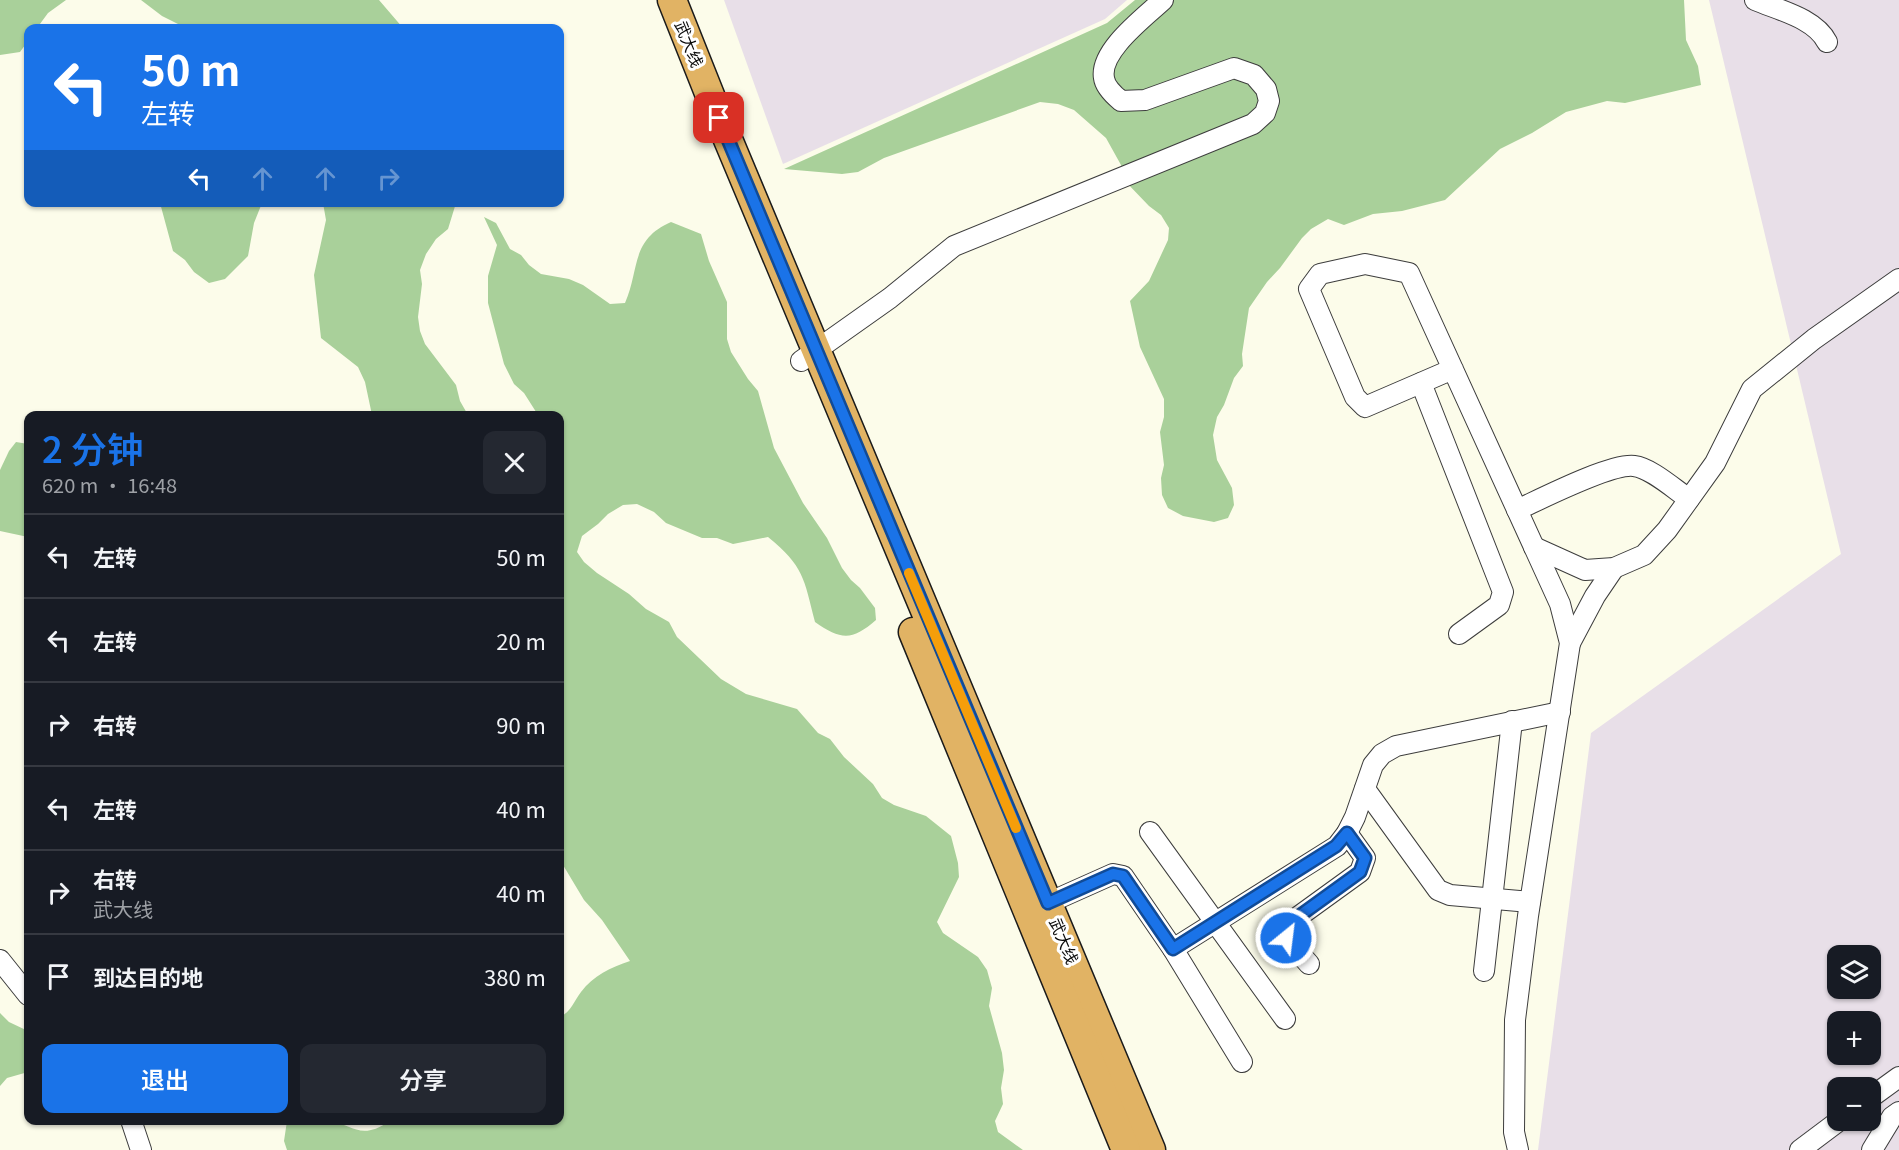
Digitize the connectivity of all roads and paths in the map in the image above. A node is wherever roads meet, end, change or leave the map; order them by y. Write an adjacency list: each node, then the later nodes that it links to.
1 (655, 0): 7 (highway, 武大线)
2 (672, 0): 7 (highway, 武大线)
3 (1163, 0): 7 (street)
4 (1755, 0): 5 (street)
5 (1827, 42)
6 (1899, 279): 10 (street)
7 (809, 356): 23 (highway, 武大线); 38 (highway, 武大线)
8 (1453, 369): 9 (street); 9 (street); 11 (street)
9 (1421, 383): 14 (street)
10 (1689, 499): 11 (street); 13 (street)
11 (1517, 510): 12 (street)
12 (1534, 548): 13 (street); 15 (street)
13 (1614, 568): 15 (street)
14 (1459, 634)
15 (1570, 643): 16 (street)
16 (1560, 711): 17 (street); 22 (street)
17 (1512, 722): 18 (street); 21 (street)
18 (1365, 789): 20 (street); 21 (street)
19 (1150, 832): 24 (street)
20 (1347, 833): 24 (street); 27 (street)
21 (1492, 900): 22 (street); 28 (street)
22 (1530, 902): 40 (street)
23 (1048, 903): 25 (street); 39 (highway, 武大线)
24 (1215, 922): 25 (street); 30 (street)
25 (1173, 949): 31 (street)
26 (0, 960): 29 (street)
27 (1309, 964)
28 (1484, 971)
29 (24, 990)
30 (1285, 1019)
31 (1242, 1062)
32 (1899, 1077): 33 (street)
33 (1881, 1090)
34 (1899, 1112): 42 (street)
35 (133, 1125): 37 (street)
36 (1827, 1130): 41 (street)
37 (141, 1150)
38 (1126, 1150)
39 (1151, 1150)
40 (1518, 1150)
41 (1800, 1150)
42 (1872, 1150)

